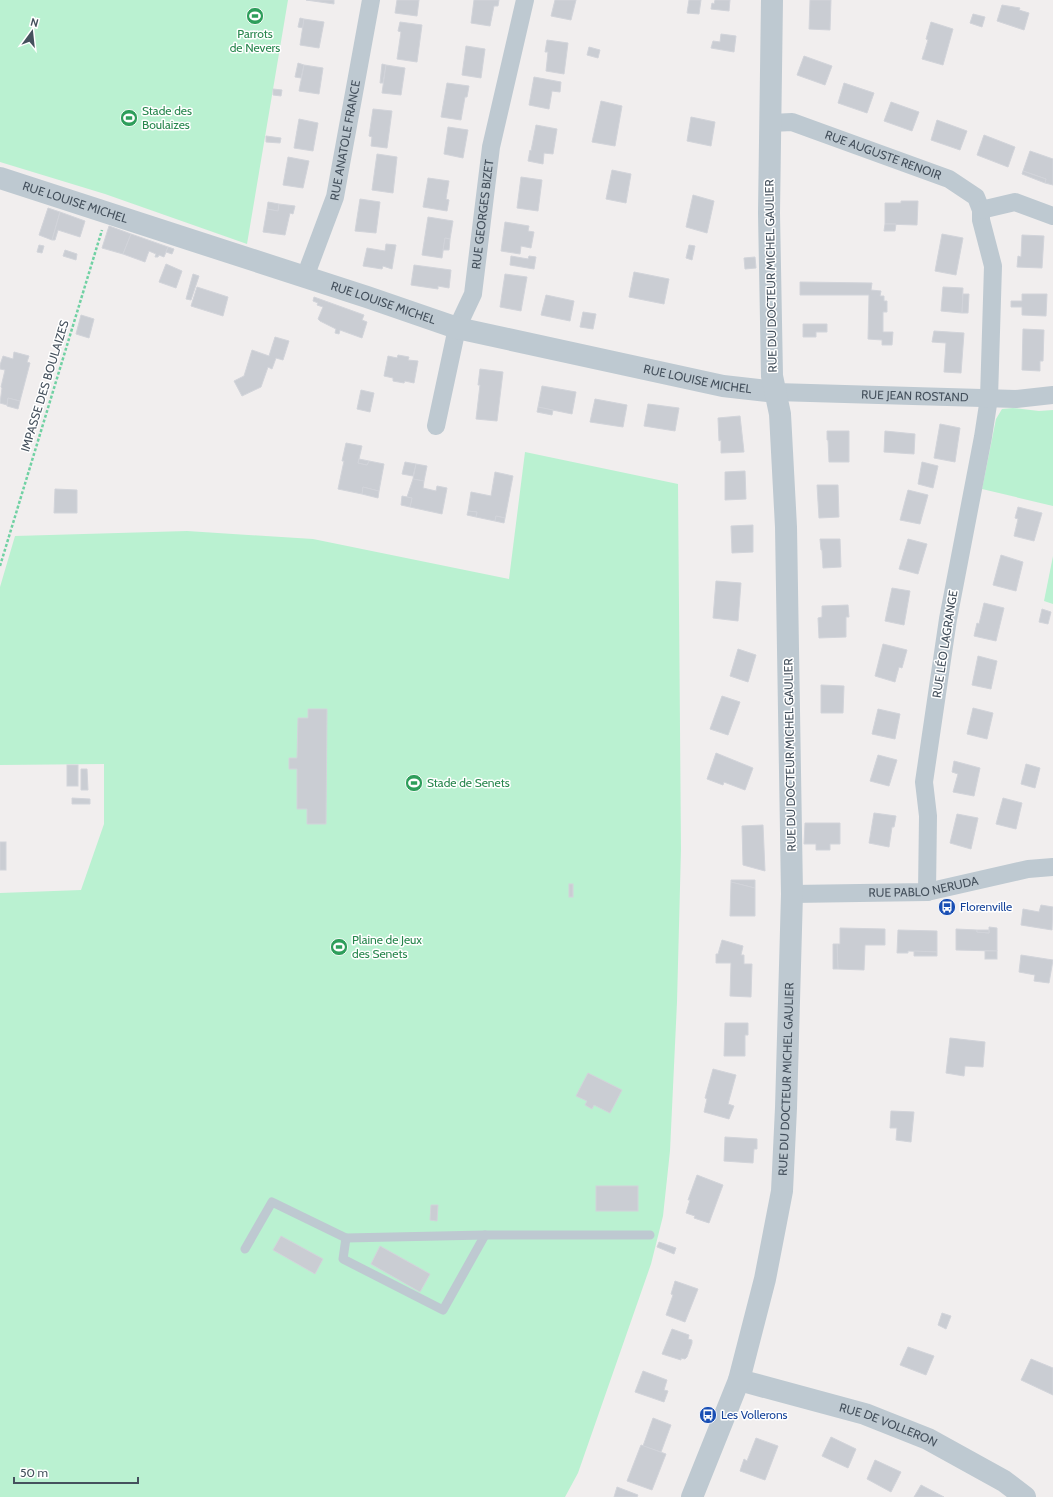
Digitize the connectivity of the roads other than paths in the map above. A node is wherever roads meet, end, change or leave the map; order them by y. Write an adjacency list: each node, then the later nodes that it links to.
1 (371, 0): 8 (street, RUE ANATOLE FRANCE)
2 (525, 0): 9 (street, RUE GEORGES BIZET)
3 (772, 0): 4 (street, RUE DU DOCTEUR MICHEL GAULIER)
4 (772, 123): 6 (street, RUE AUGUSTE RENOIR); 10 (street, RUE DU DOCTEUR MICHEL GAULIER)
5 (0, 178): 8 (street, RUE LOUISE MICHEL)
6 (981, 210): 7 (street); 12 (street, RUE AUGUSTE RENOIR)
7 (1053, 216)
8 (305, 277): 9 (street, RUE LOUISE MICHEL)
9 (457, 328): 10 (street, RUE LOUISE MICHEL); 13 (street, RUE GEORGES BIZET)
10 (776, 392): 12 (street, RUE JEAN ROSTAND); 16 (street, RUE DU DOCTEUR MICHEL GAULIER)
11 (1053, 395): 12 (street, RUE JEAN ROSTAND)
12 (989, 398): 15 (street, RUE LÉO LAGRANGE)
13 (436, 426)
14 (1053, 868): 15 (street, RUE PABLO NERUDA)
15 (927, 892): 16 (street, RUE PABLO NERUDA)
16 (792, 894): 21 (street, RUE DU DOCTEUR MICHEL GAULIER)
17 (485, 1235): 18 (lane); 19 (lane); 19 (lane)
18 (650, 1235)
19 (346, 1238): 20 (lane)
20 (245, 1249)
21 (739, 1380): 22 (street, RUE DU DOCTEUR MICHEL GAULIER); 23 (street, RUE DE VOLLERON)
22 (692, 1497)
23 (1025, 1497)

